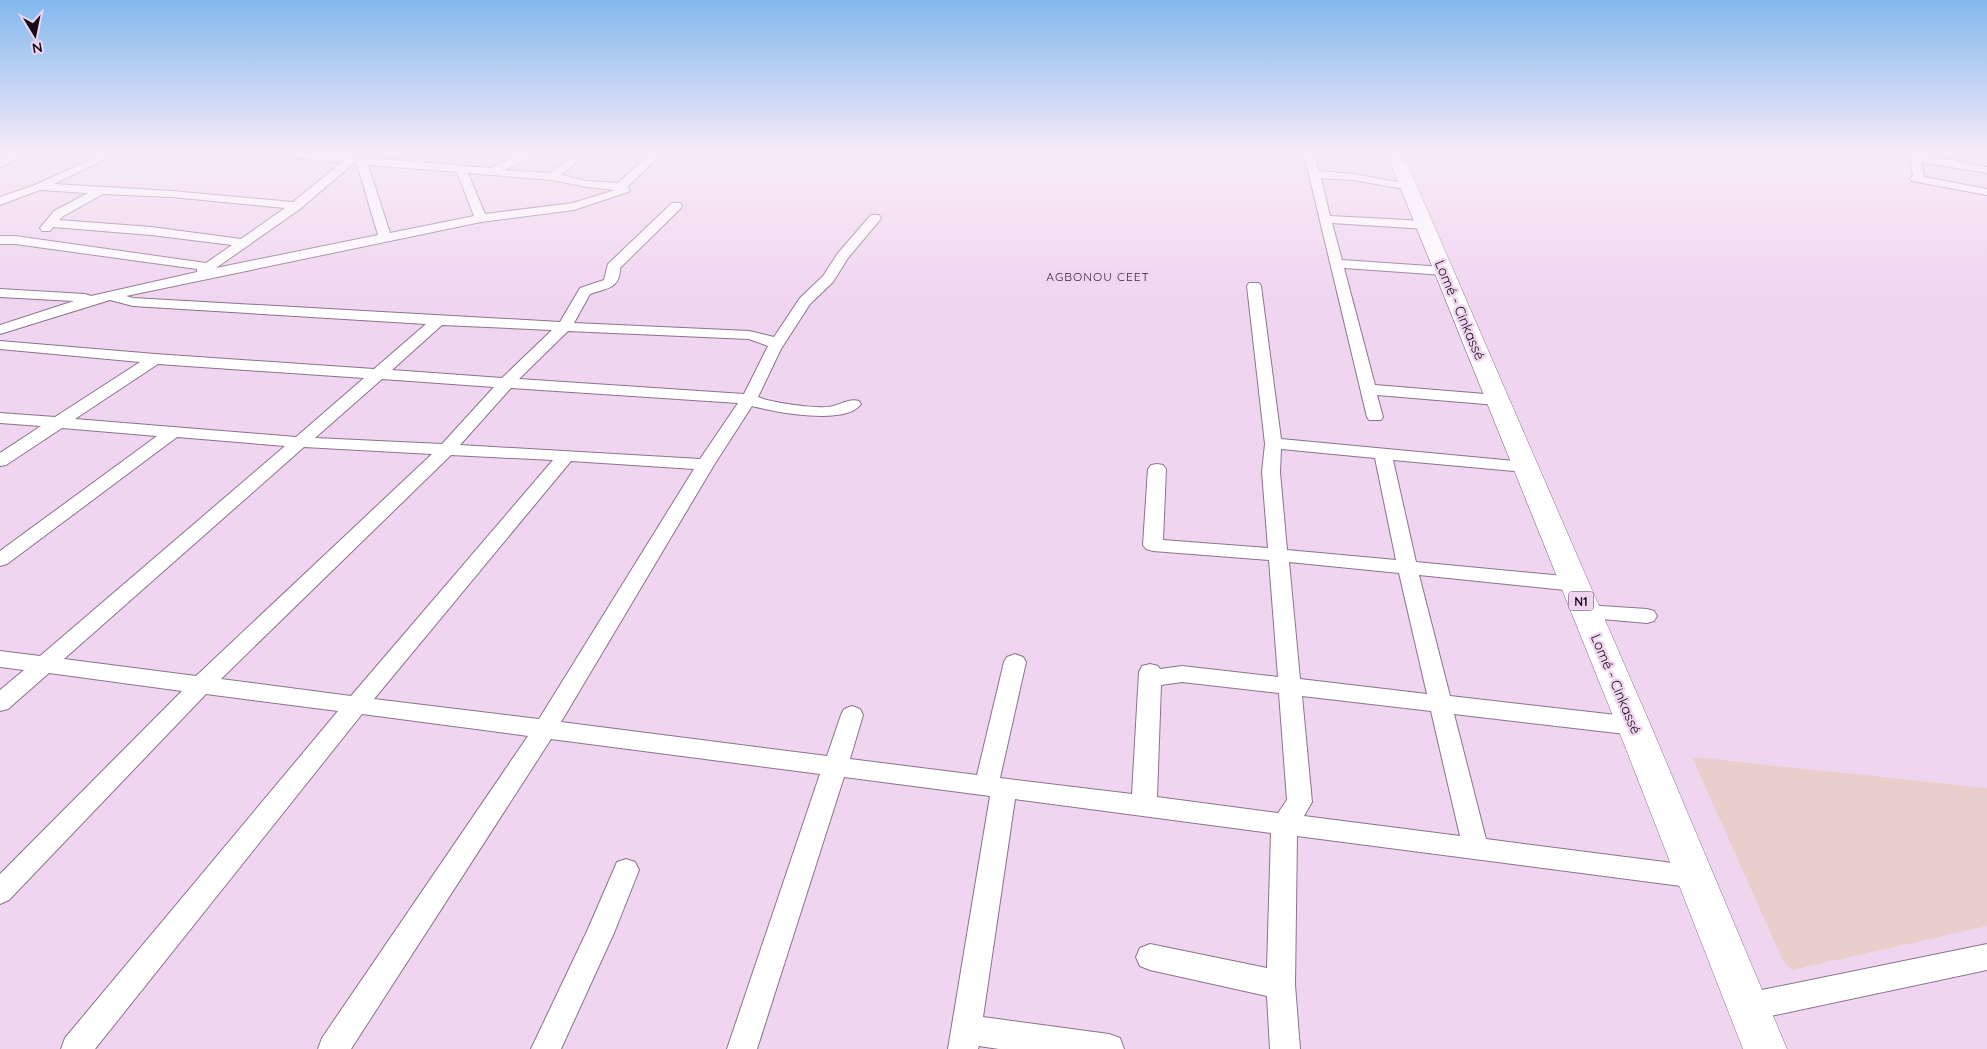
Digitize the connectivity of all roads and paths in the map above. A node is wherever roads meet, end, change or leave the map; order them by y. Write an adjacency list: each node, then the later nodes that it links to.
1 (78, 203): 14 (street)
2 (265, 203): 9 (street)
3 (300, 203): 9 (street)
4 (370, 203): 16 (street)
5 (475, 203): 11 (street)
6 (585, 203): 11 (street)
7 (1321, 203): 13 (street)
8 (1416, 203): 15 (highway, Lomé - Cinkassé / N1)
9 (296, 206): 19 (street)
10 (676, 206): 28 (street)
11 (481, 218): 16 (street)
12 (875, 218): 31 (street)
13 (1325, 220): 15 (street); 20 (street)
14 (50, 223): 18 (street); 19 (street)
15 (1425, 225): 22 (highway, Lomé - Cinkassé / N1)
16 (385, 237): 23 (street)
17 (0, 240): 18 (street)
18 (15, 240): 21 (street)
19 (245, 243): 21 (street)
20 (1337, 264): 22 (street); 35 (street)
21 (208, 267): 23 (street)
22 (1444, 271): 37 (highway, Lomé - Cinkassé / N1)
23 (192, 277): 26 (street)
24 (1254, 286): 44 (street)
25 (0, 293): 26 (street)
26 (102, 298): 27 (street); 29 (street)
27 (439, 321): 28 (street); 33 (street)
28 (564, 327): 31 (street); 34 (street)
29 (0, 330)
30 (0, 345): 32 (street)
31 (776, 345): 36 (street)
32 (155, 358): 33 (street); 41 (street)
33 (378, 373): 34 (street); 43 (street)
34 (508, 381): 36 (street); 45 (street)
35 (1368, 389): 37 (street); 39 (street)
36 (749, 399): 38 (street); 49 (street)
37 (1497, 400): 50 (highway, Lomé - Cinkassé / N1)
38 (853, 404)
39 (1375, 417)
40 (0, 418): 41 (street)
41 (59, 423): 42 (street); 48 (street)
42 (173, 432): 43 (street); 53 (street)
43 (299, 442): 45 (street); 60 (street)
44 (1273, 443): 46 (street); 52 (street)
45 (444, 451): 47 (street); 61 (street)
46 (1383, 454): 50 (street); 54 (street)
47 (566, 456): 49 (street); 65 (street)
48 (0, 461)
49 (705, 466): 68 (street)
50 (1525, 467): 55 (highway, Lomé - Cinkassé / N1)
51 (1157, 469): 52 (street)
52 (1279, 555): 54 (street); 62 (street)
53 (0, 560)
54 (1407, 567): 55 (street); 64 (street)
55 (1574, 584): 56 (highway, Lomé - Cinkassé / N1)
56 (1586, 612): 57 (street); 67 (highway, Lomé - Cinkassé / N1)
57 (1647, 616)
58 (0, 659): 60 (street)
59 (1016, 662): 70 (street)
60 (45, 665): 61 (street); 63 (street)
61 (201, 685): 65 (street); 76 (street)
62 (1288, 685): 64 (street); 71 (street); 72 (street)
63 (0, 703)
64 (1441, 704): 67 (street); 73 (street)
65 (356, 705): 68 (street); 82 (street)
66 (852, 715): 69 (street)
67 (1634, 726): 75 (highway, Lomé - Cinkassé / N1)
68 (545, 729): 69 (street); 83 (street)
69 (835, 766): 70 (street); 85 (street)
70 (995, 787): 71 (street); 81 (street)
71 (1144, 806): 72 (street)
72 (1284, 824): 73 (street); 79 (street)
73 (1476, 849): 75 (street)
74 (626, 870): 84 (street)
75 (1696, 877): 80 (highway, Lomé - Cinkassé / N1)
76 (0, 892)
77 (1150, 957): 79 (street)
78 (1987, 957): 80 (street)
79 (1281, 985): 87 (street)
80 (1747, 1007): 88 (highway, Lomé - Cinkassé / N1)
81 (965, 1040): 86 (street)
82 (76, 1049)
83 (334, 1049)
84 (546, 1049)
85 (742, 1049)
86 (1109, 1049)
87 (1285, 1049)
88 (1765, 1049)

